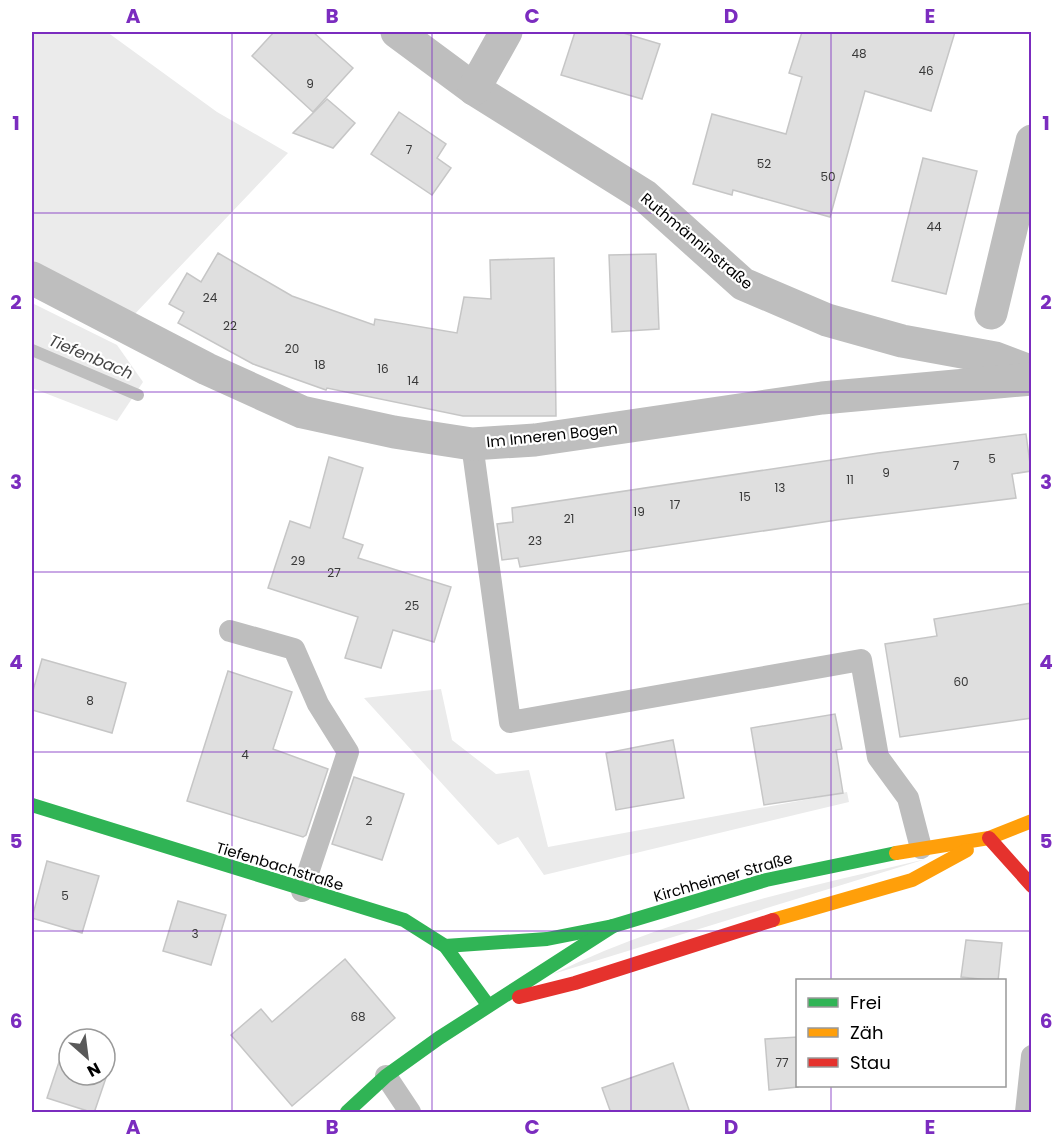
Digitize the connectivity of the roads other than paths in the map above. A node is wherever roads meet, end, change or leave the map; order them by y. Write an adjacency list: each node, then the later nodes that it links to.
1 (397, 32): 3 (street, Ruthmänninstraße)
2 (506, 32): 3 (street)
3 (474, 89): 7 (street, Ruthmänninstraße)
4 (1032, 141): 6 (street)
5 (32, 278): 9 (street, Im Inneren Bogen)
6 (991, 313)
7 (1032, 372)
8 (1032, 379): 9 (street, Im Inneren Bogen)
9 (472, 444): 15 (lane)
10 (230, 631): 17 (lane)
11 (32, 808): 17 (main road, Tiefenbachstraße)
12 (1032, 808): 14 (main road, Kirchheimer Straße)
13 (1032, 821): 14 (main road, Kirchheimer Straße)
14 (988, 838): 15 (main road, Kirchheimer Straße); 16 (main road); 20 (main road, Kirchheimer Straße)
15 (921, 848): 18 (main road, Kirchheimer Straße)
16 (1032, 886)
17 (302, 891): 19 (main road, Tiefenbachstraße)
18 (613, 927): 19 (main road); 20 (main road, Kirchheimer Straße)
19 (445, 946): 20 (main road, Tiefenbachstraße)
20 (488, 1005): 22 (main road, Kirchheimer Straße)
21 (1032, 1056): 25 (lane)
22 (386, 1076): 23 (main road, Kirchheimer Straße); 24 (lane)
23 (346, 1113)
24 (410, 1113)
25 (1026, 1113)

